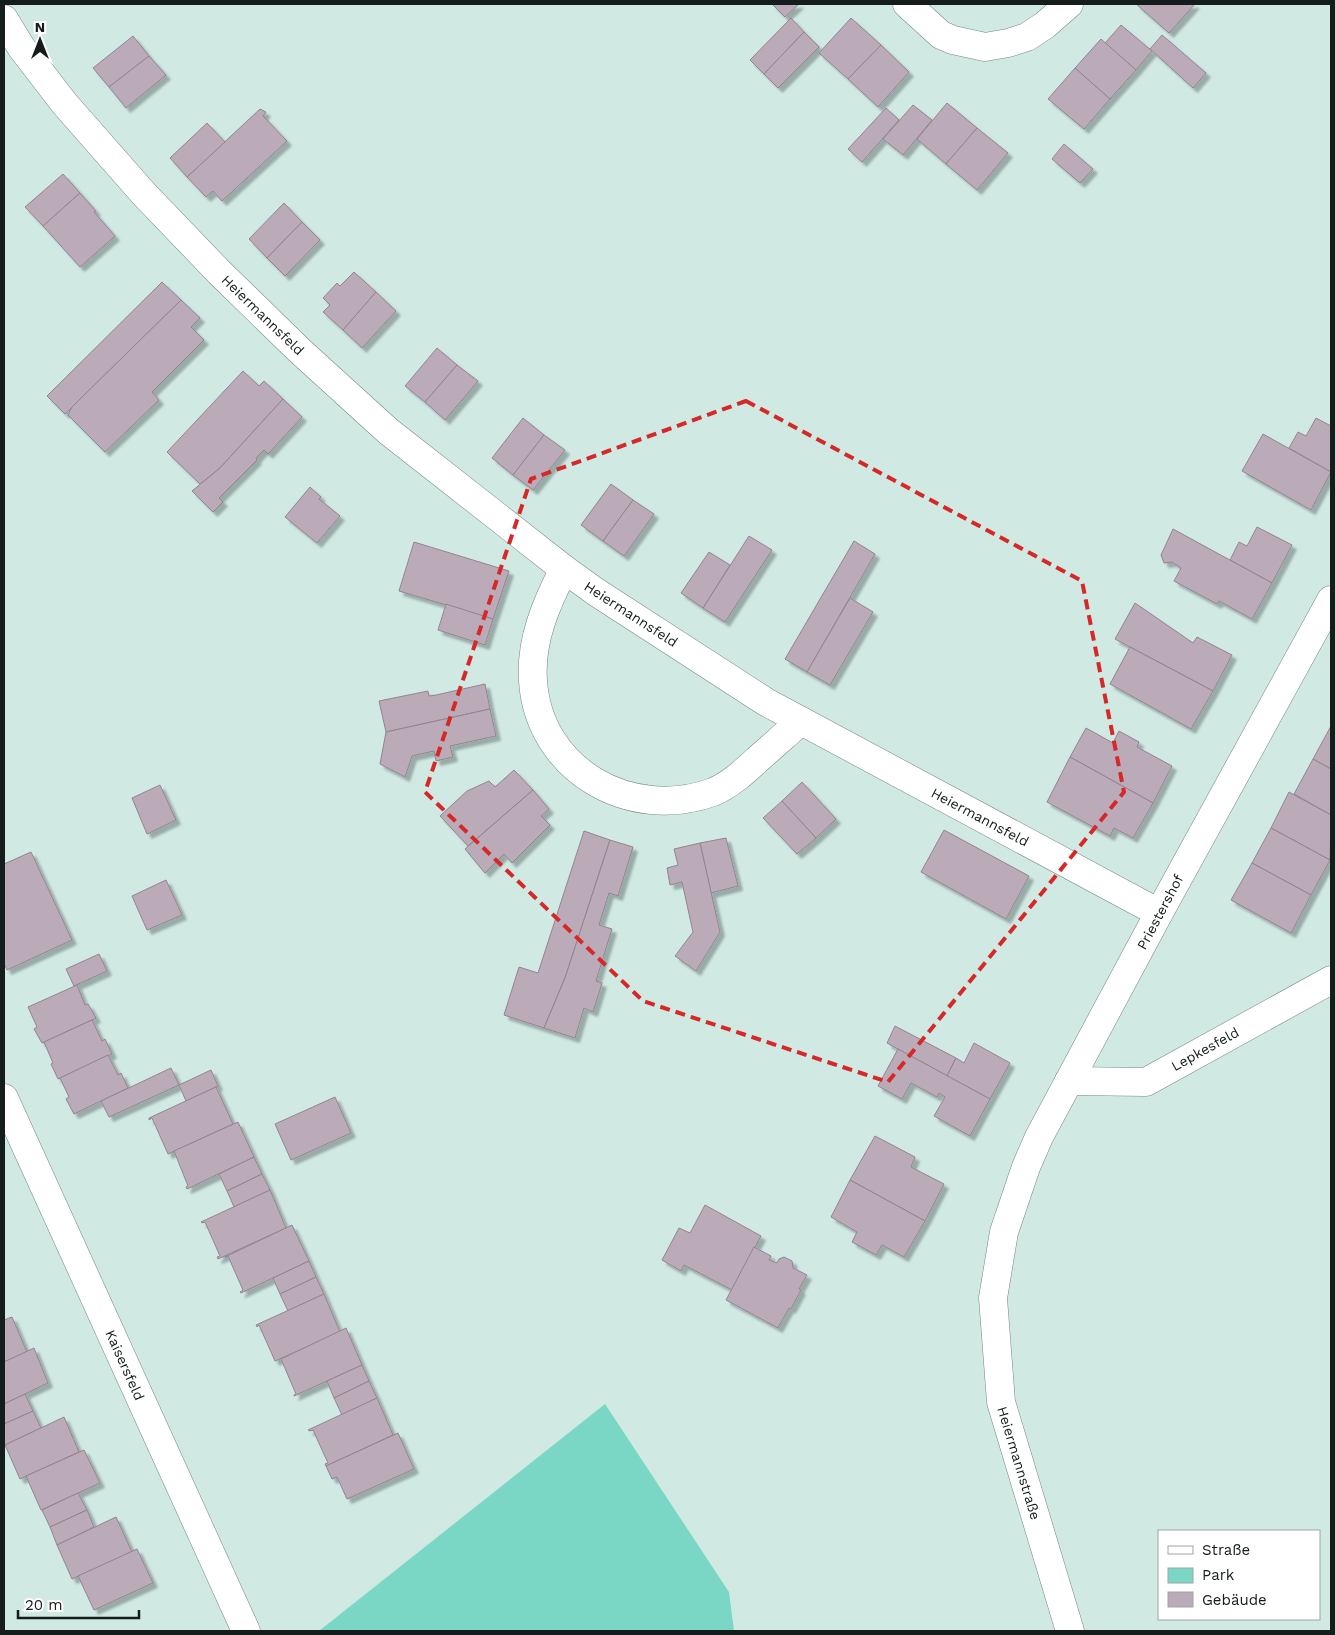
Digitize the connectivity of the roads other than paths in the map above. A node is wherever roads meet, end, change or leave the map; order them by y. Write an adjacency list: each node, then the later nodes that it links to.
1 (907, 4): 2 (street)
2 (1069, 4)
3 (4, 18): 4 (street, Heiermannsfeld)
4 (564, 569): 6 (street, Heiermannsfeld); 6 (street)
5 (1331, 600): 7 (street, Priestershof)
6 (801, 721): 7 (street, Heiermannsfeld)
7 (1159, 913): 9 (street, Priestershof)
8 (1331, 980): 9 (street, Lepkesfeld)
9 (1069, 1081): 11 (street, Priestershof)
10 (4, 1098): 12 (street, Kaisersfeld)
11 (1004, 1232): 13 (street, Heiermannstraße)
12 (246, 1631)
13 (1070, 1631)

